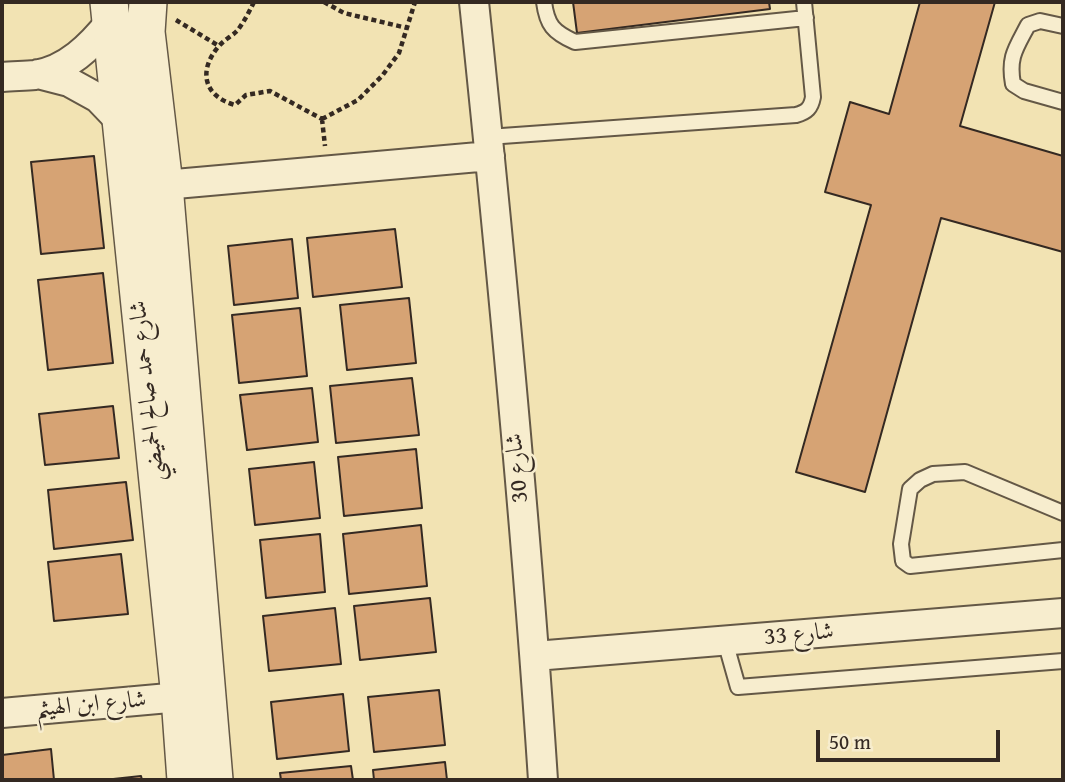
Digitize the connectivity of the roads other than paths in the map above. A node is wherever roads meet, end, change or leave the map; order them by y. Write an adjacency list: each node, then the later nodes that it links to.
1 (148, 2): 13 (street, شارع حمد صالح الحميضي)
2 (474, 2): 12 (street, شارع 30)
3 (544, 2): 6 (lane)
4 (804, 2): 6 (lane)
5 (110, 12): 8 (street); 11 (street, شارع حمد صالح الحميضي)
6 (806, 18): 12 (lane)
7 (1063, 26): 10 (lane)
8 (38, 74): 9 (street); 11 (street)
9 (2, 77)
10 (1063, 102)
11 (121, 122): 20 (street, شارع حمد صالح الحميضي)
12 (489, 146): 13 (street); 18 (street, شارع 30)
13 (164, 185): 23 (street, شارع حمد صالح الحميضي)
14 (1063, 513): 15 (lane)
15 (1063, 550)
16 (1063, 613): 17 (street, شارع 33)
17 (725, 640): 18 (street, شارع 33); 19 (lane)
18 (535, 656): 24 (street, شارع 30)
19 (1063, 661)
20 (180, 697): 21 (street, شارع ابن الهيثم); 22 (street, شارع حمد صالح الحميضي)
21 (2, 713)
22 (186, 780)
23 (214, 780)
24 (543, 780)

